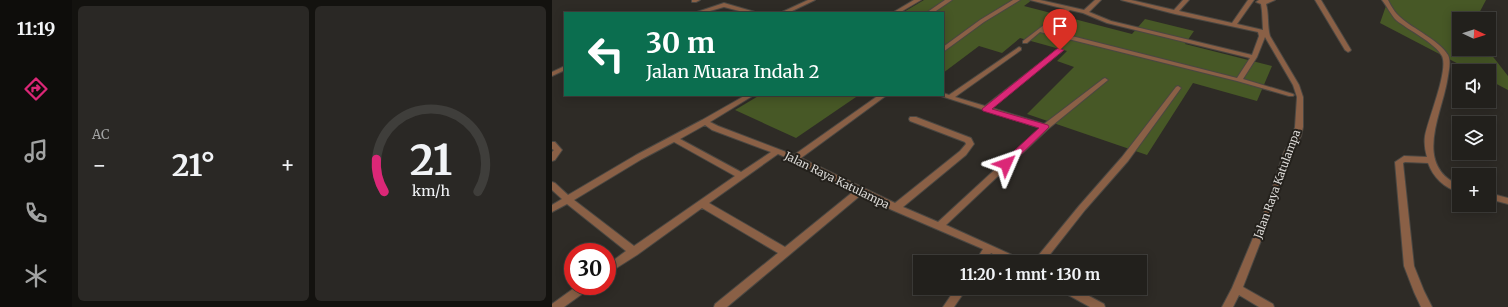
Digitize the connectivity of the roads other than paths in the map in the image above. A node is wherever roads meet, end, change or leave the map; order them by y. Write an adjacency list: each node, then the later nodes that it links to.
1 (812, 0): 18 (street)
2 (918, 0): 19 (street)
3 (949, 0): 20 (street)
4 (1017, 0): 26 (street)
5 (1034, 0): 13 (street)
6 (1098, 0): 21 (street)
7 (1128, 0): 22 (street)
8 (1186, 0): 22 (street)
9 (1252, 0): 14 (street); 23 (street)
10 (1272, 0): 14 (street)
11 (1318, 0): 29 (street)
12 (1385, 0): 49 (street)
13 (1047, 1): 15 (street)
14 (1263, 2): 68 (street, Jalan Raya Katulampa)
15 (1068, 9): 21 (street); 24 (street)
16 (701, 12): 17 (street)
17 (749, 12)
18 (785, 12)
19 (897, 12)
20 (931, 12)
21 (1085, 12): 30 (street)
22 (1175, 12): 23 (street)
23 (1233, 25): 30 (street)
24 (1039, 30): 25 (street); 34 (street)
25 (1025, 42)
26 (944, 49)
27 (1019, 49): 39 (street)
28 (1060, 50): 40 (street)
29 (1348, 50)
30 (1254, 57): 34 (street)
31 (564, 68): 32 (street)
32 (552, 74)
33 (1105, 80): 43 (street)
34 (1239, 80): 36 (street)
35 (1178, 88): 66 (street)
36 (1291, 95)
37 (749, 96): 42 (street)
38 (883, 96): 48 (street)
39 (946, 96): 40 (street)
40 (986, 109): 43 (street)
41 (913, 119): 58 (street)
42 (706, 122): 44 (street); 46 (street, Jalan Raya Katulampa)
43 (1045, 127): 60 (street)
44 (673, 138): 50 (street); 55 (street)
45 (552, 144): 47 (street)
46 (777, 151): 48 (street, Jalan Raya Katulampa); 50 (street)
47 (552, 158)
48 (796, 158): 53 (street, Jalan Raya Katulampa)
49 (1431, 160): 52 (street); 78 (street)
50 (741, 176): 57 (street)
51 (552, 185): 55 (street)
52 (1452, 186)
53 (860, 191): 58 (street, Jalan Raya Katulampa); 63 (street)
54 (1496, 198): 56 (street)
55 (568, 200): 59 (street); 62 (street)
56 (1508, 202)
57 (702, 203): 62 (street); 63 (street)
58 (895, 208): 60 (street, Jalan Raya Katulampa)
59 (552, 209)
60 (940, 226): 61 (street, Jalan Raya Katulampa)
61 (989, 248): 64 (street); 65 (street, Jalan Raya Katulampa)
62 (634, 252): 67 (street)
63 (786, 253): 73 (street)
64 (984, 255)
65 (1003, 255)
66 (1044, 255)
67 (616, 264)
68 (1237, 289): 76 (street, Jalan Raya Katulampa); 77 (street)
69 (573, 295): 72 (street)
70 (957, 295): 74 (street)
71 (1079, 295): 75 (street)
72 (556, 307)
73 (719, 307)
74 (948, 307)
75 (1100, 307)
76 (1227, 307)
77 (1268, 307)
78 (1427, 307)

